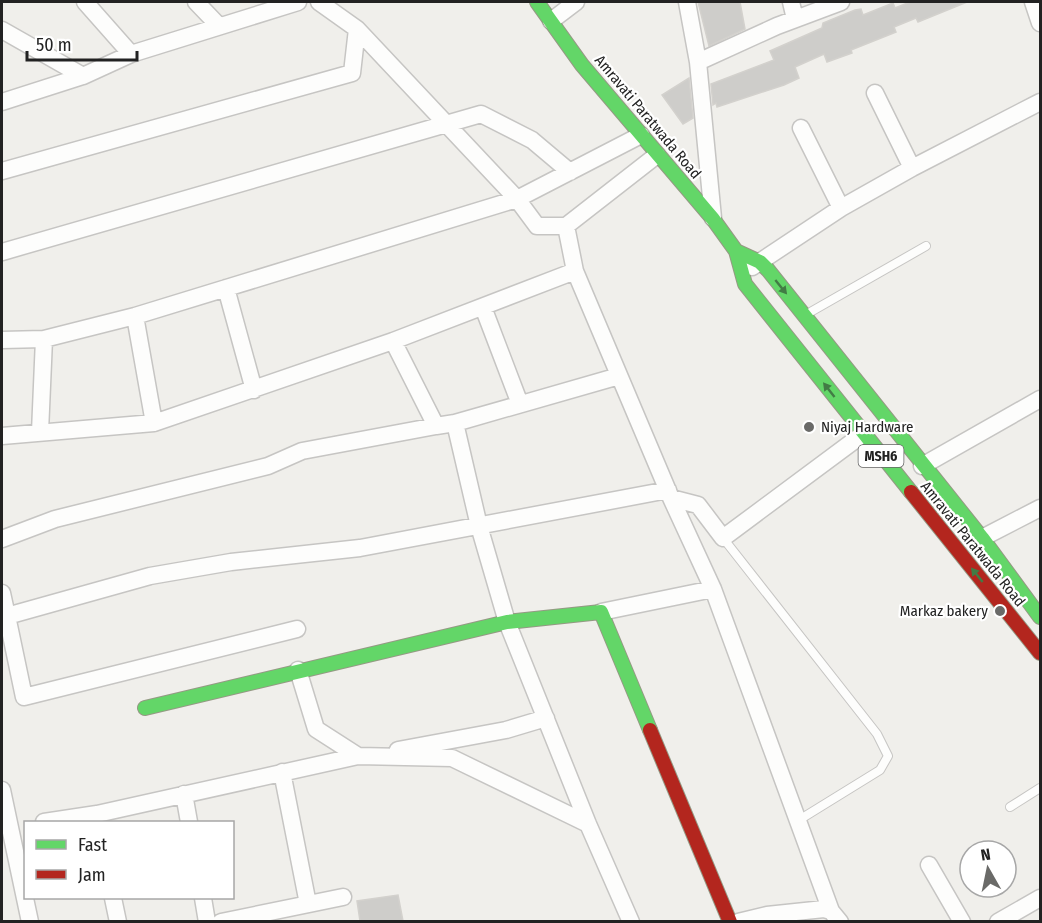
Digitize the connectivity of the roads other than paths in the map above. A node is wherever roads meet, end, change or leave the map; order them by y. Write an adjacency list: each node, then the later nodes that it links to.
1 (85, 2): 17 (street)
2 (196, 2): 14 (street)
3 (298, 2): 14 (street)
4 (319, 2): 15 (street)
5 (537, 2): 12 (main road, Amravati Paratwada Road / MSH6)
6 (576, 2): 12 (street)
7 (687, 2): 18 (street)
8 (791, 2): 11 (street)
9 (842, 2): 11 (street)
10 (1033, 2): 13 (street)
11 (795, 19): 18 (street)
12 (551, 21): 25 (main road, Amravati Paratwada Road / MSH6)
13 (1041, 23)
14 (219, 26): 17 (street)
15 (357, 29): 23 (street); 28 (street)
16 (2, 30): 19 (street)
17 (130, 54): 19 (street)
18 (698, 62): 32 (street)
19 (82, 76): 21 (street)
20 (875, 93): 27 (street)
21 (2, 102)
22 (1041, 102): 27 (street)
23 (447, 126): 29 (street); 30 (street); 36 (street)
24 (801, 128): 31 (street)
25 (641, 135): 26 (main road, Amravati Paratwada Road / MSH6); 29 (street)
26 (657, 154): 32 (main road, Amravati Paratwada Road / MSH6); 33 (street)
27 (912, 168): 31 (street)
28 (2, 171)
29 (570, 172): 30 (street)
30 (517, 199): 33 (street); 40 (street)
31 (841, 208): 37 (street)
32 (713, 219): 35 (main road, Amravati Paratwada Road / MSH6)
33 (566, 226): 38 (street)
34 (926, 246): 42 (lane)
35 (736, 251): 37 (main road, Amravati Paratwada Road / MSH6); 39 (main road, Amravati Paratwada Road / MSH6)
36 (2, 252)
37 (760, 262): 39 (street); 42 (main road, Amravati Paratwada Road / MSH6, one-way to 42)
38 (575, 271): 41 (street); 47 (street)
39 (741, 274): 55 (main road, Amravati Paratwada Road / MSH6, one-way to 39)
40 (226, 288): 43 (street); 48 (street)
41 (483, 307): 46 (street); 50 (street)
42 (804, 315): 57 (main road, Amravati Paratwada Road / MSH6)
43 (135, 316): 44 (street); 51 (street)
44 (44, 339): 45 (street); 54 (street)
45 (2, 340)
46 (393, 341): 48 (street); 53 (street)
47 (619, 376): 50 (street); 58 (street)
48 (254, 390): 51 (street)
49 (1041, 399): 57 (street)
50 (520, 404): 52 (street)
51 (154, 423): 54 (street)
52 (455, 423): 53 (street); 60 (street)
53 (436, 426): 63 (street)
54 (40, 432): 56 (street)
55 (863, 434): 61 (street); 71 (main road, Amravati Paratwada Road / MSH6, one-way to 55)
56 (2, 436)
57 (922, 466): 62 (main road, Amravati Paratwada Road / MSH6)
58 (669, 494): 60 (street); 61 (street); 64 (street)
59 (1041, 508): 62 (street)
60 (479, 526): 67 (street); 69 (street)
61 (723, 538): 83 (lane)
62 (982, 538): 68 (main road, Amravati Paratwada Road / MSH6)
63 (2, 540)
64 (713, 589): 66 (street); 83 (street)
65 (2, 593): 67 (street)
66 (601, 612): 69 (main road); 104 (main road)
67 (4, 617): 70 (street)
68 (1041, 617)
69 (507, 622): 72 (main road); 74 (street)
70 (297, 629)
71 (1041, 653)
72 (298, 669): 73 (main road); 76 (street)
73 (145, 708)
74 (546, 718): 75 (street); 86 (street)
75 (380, 755): 76 (street); 86 (street)
76 (358, 756): 77 (street)
77 (282, 772): 80 (street); 95 (street)
78 (1041, 788): 81 (lane)
79 (2, 790): 87 (street)
80 (184, 794): 82 (street); 85 (street)
81 (1010, 807)
82 (97, 818): 84 (street)
83 (799, 820): 96 (street)
84 (57, 821)
85 (189, 821)
86 (588, 825): 103 (street)
87 (18, 827): 89 (street)
88 (929, 864): 106 (street)
89 (24, 874)
90 (343, 897): 95 (street)
91 (1041, 898): 107 (street)
92 (27, 899): 99 (street)
93 (112, 899): 100 (street)
94 (202, 899): 101 (street)
95 (308, 904): 97 (street)
96 (836, 916): 98 (street)
97 (273, 917): 102 (street)
98 (767, 918): 105 (street)
99 (30, 921)
100 (118, 921)
101 (207, 921)
102 (221, 921)
103 (631, 921)
104 (730, 921)
105 (738, 921)
106 (962, 921)
107 (998, 921)

